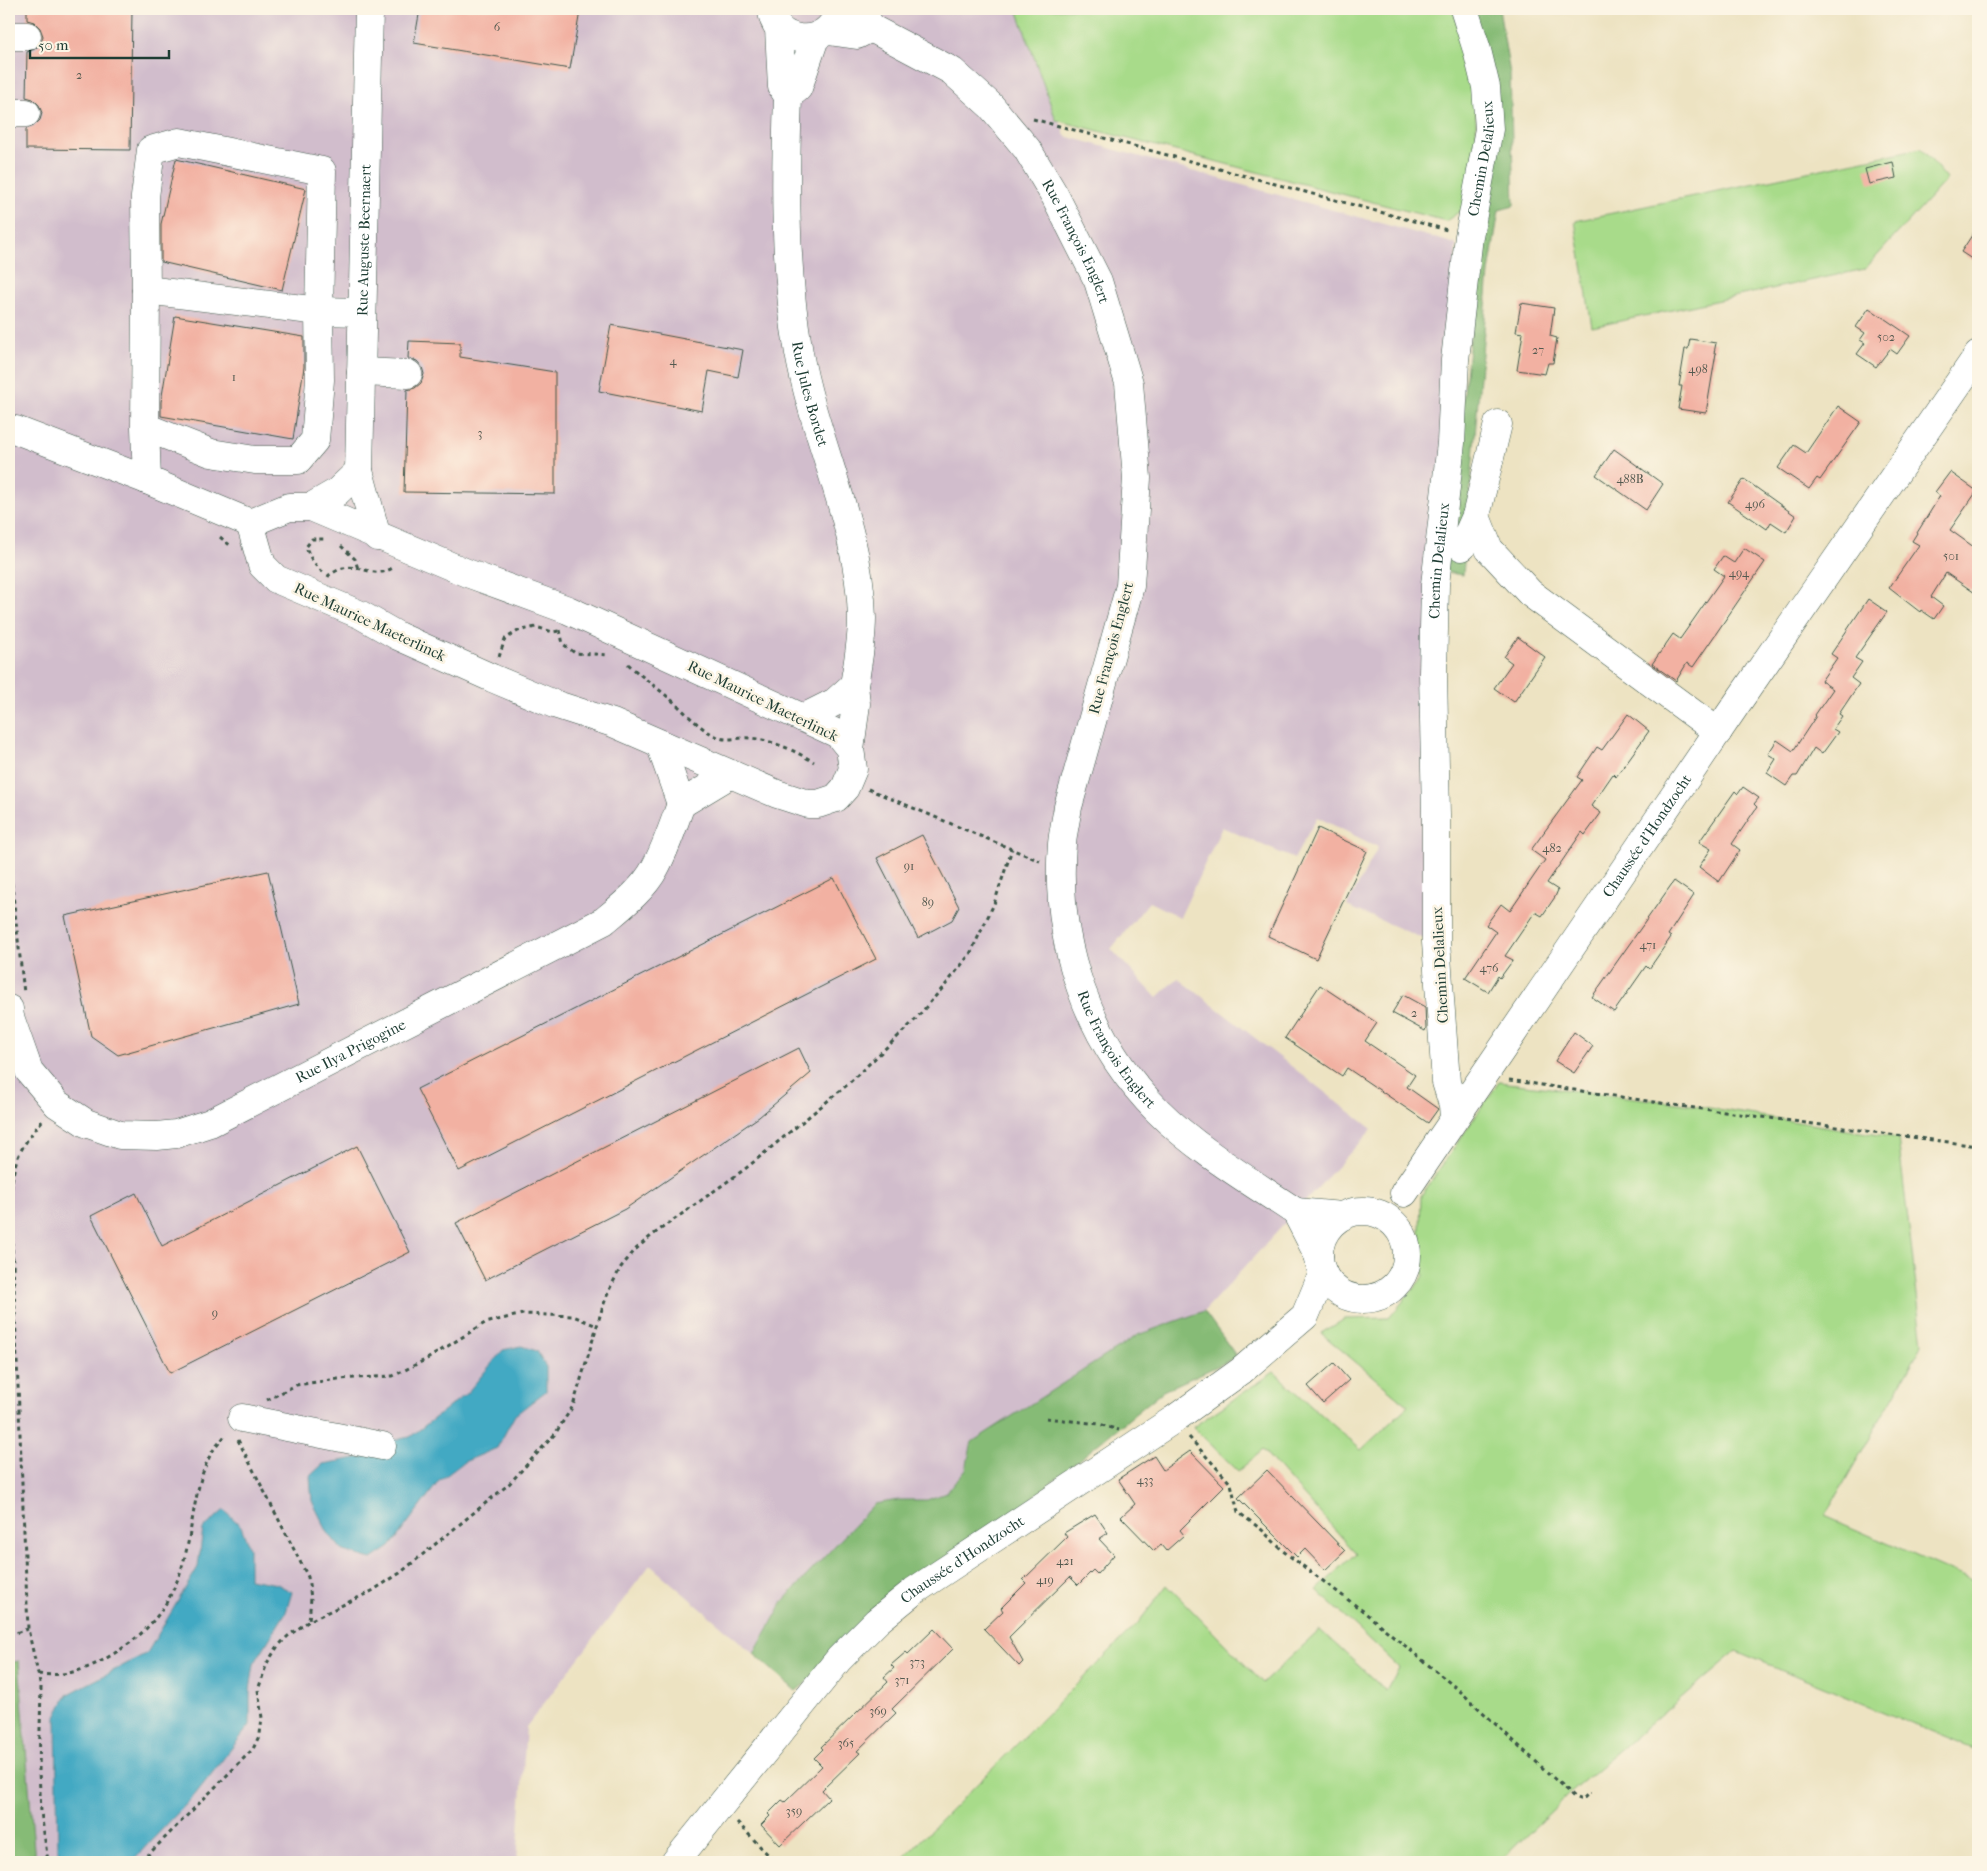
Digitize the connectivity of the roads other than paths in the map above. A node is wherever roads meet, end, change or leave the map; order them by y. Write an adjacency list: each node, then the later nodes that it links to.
1 (369, 9): 9 (street, Rue Auguste Beernaert)
2 (1464, 9): 31 (street, Chemin Delalieux)
3 (769, 15): 5 (street); 6 (street, Rue Jules Bordet)
4 (864, 18): 5 (street); 33 (street, Rue François Englert)
5 (827, 26): 6 (street)
6 (788, 96): 23 (street, Rue Jules Bordet)
7 (146, 290): 8 (street); 8 (street); 14 (street)
8 (319, 310): 9 (street); 14 (street)
9 (362, 312): 11 (street, Rue Auguste Beernaert)
10 (1978, 355): 25 (street, Chaussée d'Hondzocht)
11 (361, 372): 12 (street); 16 (street, Rue Auguste Beernaert)
12 (408, 374)
13 (1498, 424): 19 (street)
14 (145, 427): 17 (street)
15 (9, 429): 17 (street)
16 (359, 471): 18 (street); 21 (street, Rue Auguste Beernaert)
17 (147, 480): 20 (street)
18 (310, 507): 20 (street, Rue Maurice Maeterlinck); 21 (street, Rue Maurice Maeterlinck)
19 (1476, 516): 22 (street); 25 (street)
20 (250, 523): 26 (street, Rue Maurice Maeterlinck)
21 (377, 537): 24 (street, Rue Maurice Maeterlinck)
22 (1462, 547)
23 (854, 685): 24 (street); 27 (street, Rue Jules Bordet)
24 (803, 718): 27 (street, Rue Maurice Maeterlinck)
25 (1718, 732): 31 (street, Chaussée d'Hondzocht)
26 (660, 744): 28 (street, Rue Maurice Maeterlinck); 29 (street)
27 (850, 749): 28 (street, Rue Maurice Maeterlinck)
28 (731, 774): 29 (street)
29 (681, 804): 30 (street, Rue Ilya Prigogine)
30 (17, 1002)
31 (1454, 1118): 32 (street, Chaussée d'Hondzocht)
32 (1404, 1192): 34 (street); 35 (street)
33 (1296, 1212): 34 (street); 36 (street)
34 (1353, 1214): 35 (street); 36 (street)
35 (1404, 1240): 37 (street)
36 (1321, 1265): 37 (street); 38 (street)
37 (1357, 1298): 38 (street)
38 (1305, 1316): 41 (street, Chaussée d'Hondzocht)
39 (236, 1424): 40 (street)
40 (382, 1446)
41 (675, 1862)

